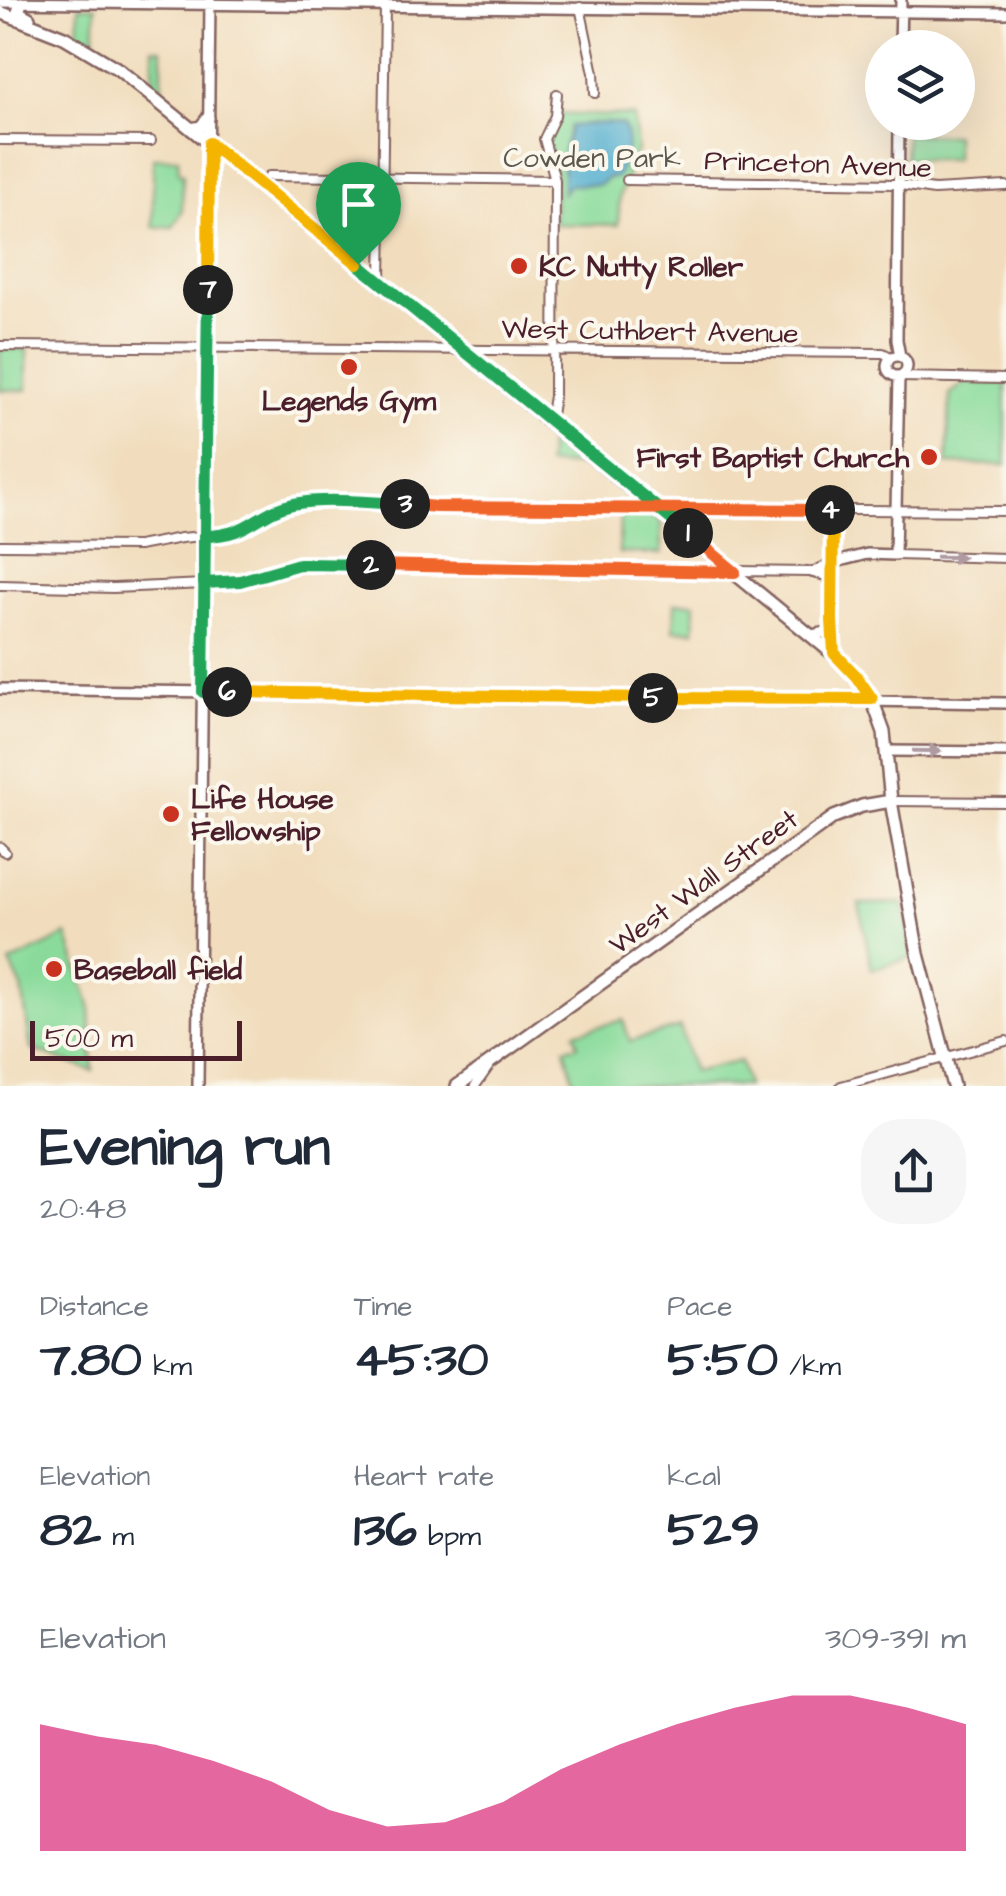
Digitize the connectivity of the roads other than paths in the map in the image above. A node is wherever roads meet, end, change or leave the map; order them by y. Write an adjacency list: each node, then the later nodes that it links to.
1 (243, 0): 9 (main road)
2 (901, 0): 14 (main road)
3 (38, 1): 5 (main road); 6 (main road)
4 (0, 2): 5 (main road)
5 (21, 2): 16 (main road)
6 (204, 2): 9 (main road); 20 (main road)
7 (428, 3): 8 (main road); 11 (main road)
8 (556, 3): 12 (main road)
9 (254, 4): 11 (main road)
10 (727, 4): 12 (main road); 14 (main road)
11 (385, 5): 27 (street)
12 (580, 7): 18 (street)
13 (0, 12): 16 (main road)
14 (901, 13): 15 (main road); 17 (main road)
15 (1006, 13)
16 (50, 30): 21 (main road)
17 (901, 30)
18 (595, 93)
19 (556, 94): 28 (street)
20 (208, 118): 21 (main road); 25 (main road)
21 (191, 129): 25 (main road)
22 (0, 140): 24 (street)
23 (900, 140): 30 (main road)
24 (152, 141)
25 (209, 143): 32 (main road); 34 (main road)
26 (268, 176): 27 (street)
27 (382, 177): 28 (street); 32 (street)
28 (555, 180): 36 (street)
29 (628, 180): 30 (street, Princeton Avenue)
30 (899, 186): 31 (street, Princeton Avenue); 37 (main road)
31 (1006, 186)
32 (381, 284): 35 (main road)
33 (0, 346): 34 (street, West Cuthbert Avenue)
34 (208, 348): 35 (street, West Cuthbert Avenue); 47 (main road)
35 (462, 350): 36 (street, West Cuthbert Avenue); 40 (main road)
36 (554, 350): 37 (street, West Cuthbert Avenue); 40 (street)
37 (890, 357): 38 (main road); 38 (main road)
38 (901, 378): 39 (street); 45 (main road)
39 (1006, 379)
40 (550, 421): 41 (main road)
41 (639, 494): 42 (main road); 43 (main road)
42 (634, 509): 43 (street); 47 (street)
43 (658, 509): 44 (street); 53 (main road)
44 (833, 510): 45 (street); 52 (street)
45 (895, 511): 46 (street); 49 (main road)
46 (1006, 511)
47 (204, 536): 48 (street); 55 (main road)
48 (0, 545)
49 (895, 555): 50 (main road); 51 (street, one-way to 51)
50 (850, 558): 52 (main road); 56 (main road)
51 (1006, 558)
52 (832, 563): 54 (street); 56 (main road)
53 (735, 572): 54 (street); 55 (street); 59 (main road)
54 (812, 572): 56 (main road)
55 (204, 583): 57 (street); 62 (main road)
56 (832, 585): 58 (main road)
57 (0, 586)
58 (833, 625): 59 (main road); 60 (main road)
59 (812, 635): 60 (main road)
60 (834, 653): 63 (main road)
61 (0, 689): 62 (main road)
62 (203, 692): 63 (main road); 72 (main road)
63 (872, 699): 64 (main road); 65 (main road)
64 (1006, 700)
65 (888, 751): 66 (main road, one-way to 66); 67 (main road)
66 (1006, 752)
67 (891, 801): 68 (street, West Wall Street); 70 (main road); 71 (main road, West Wall Street)
68 (1006, 802)
69 (1006, 1041): 70 (street)
70 (946, 1058): 75 (street); 76 (main road)
71 (491, 1062): 73 (main road, West Wall Street); 74 (street)
72 (198, 1086)
73 (458, 1086)
74 (475, 1086)
75 (841, 1086)
76 (953, 1086)

